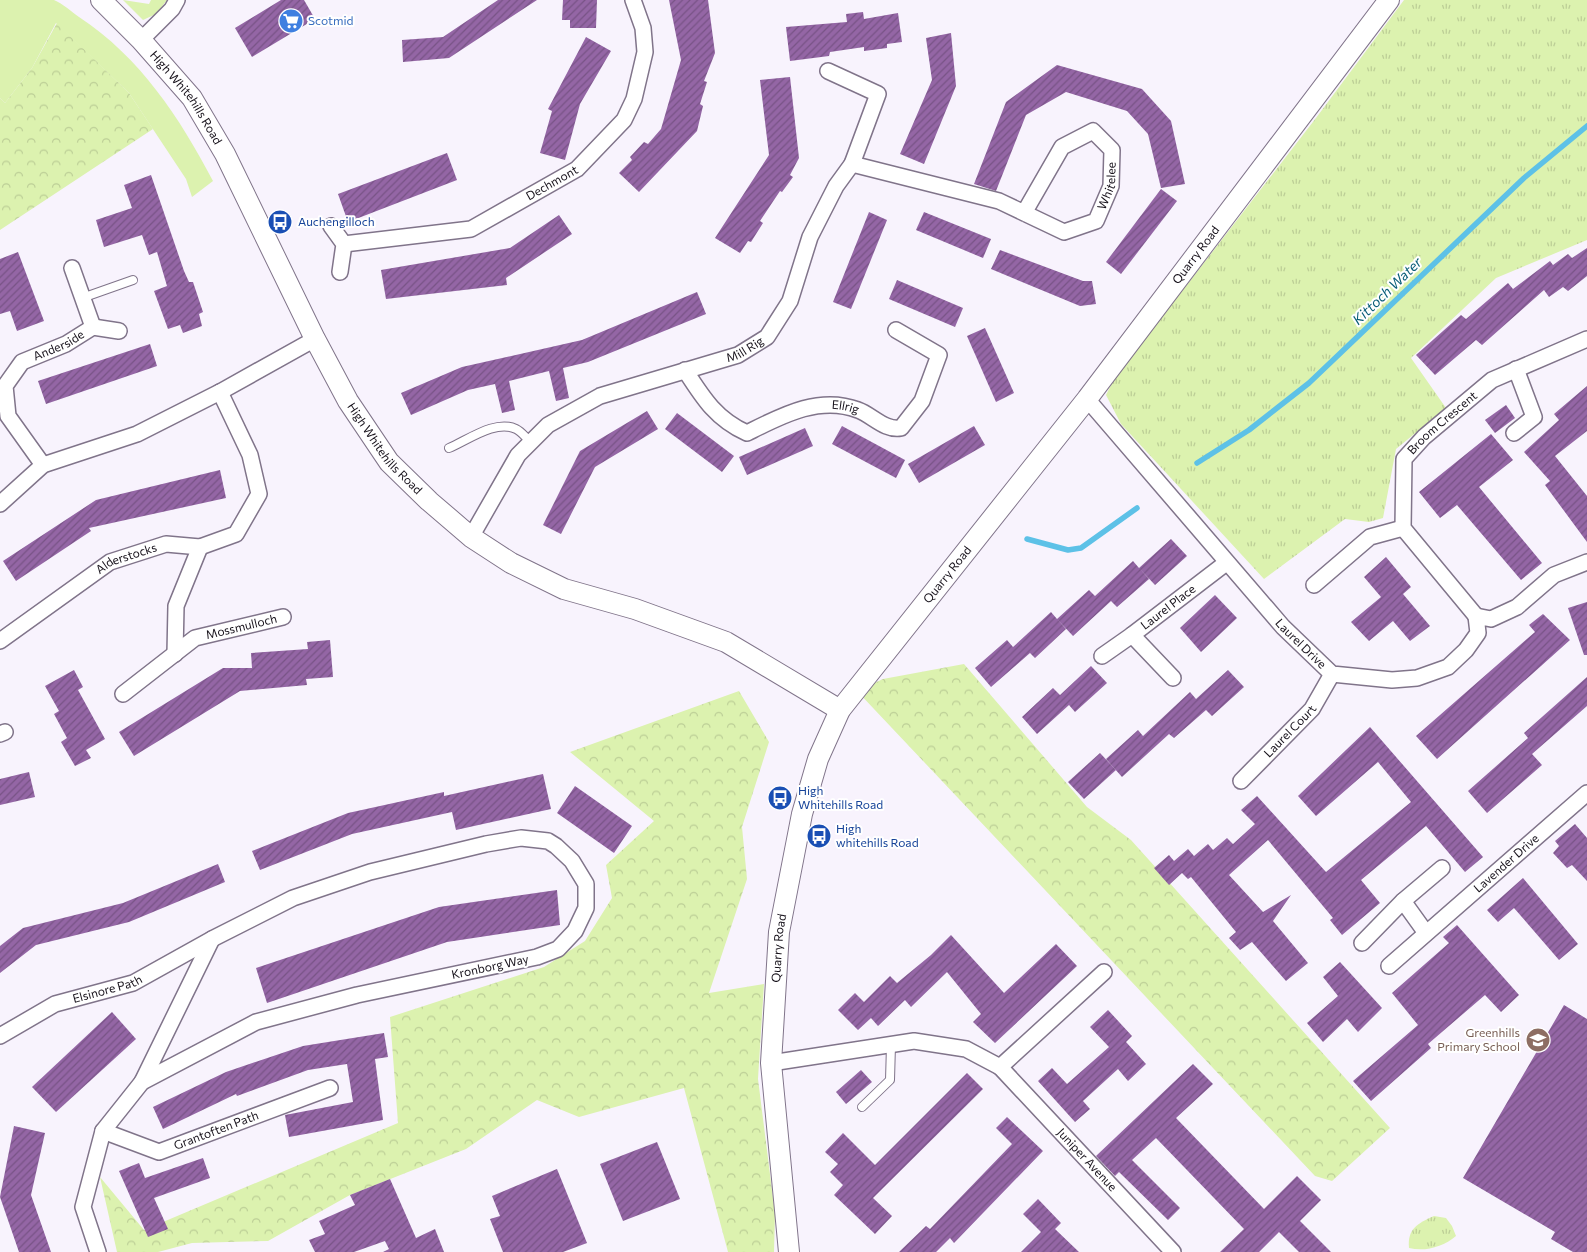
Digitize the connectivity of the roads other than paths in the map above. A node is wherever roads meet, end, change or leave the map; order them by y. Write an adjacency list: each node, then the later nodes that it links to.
1 (101, 0): 5 (street, High Whitehills Road)
2 (176, 0): 5 (street)
3 (633, 0): 10 (street, Dechmont)
4 (1389, 0): 23 (street, Quarry Road)
5 (141, 40): 18 (street, High Whitehills Road)
6 (828, 71): 7 (street, Mill Rig)
7 (852, 164): 8 (street, Whitelee); 21 (street, Mill Rig)
8 (1024, 213): 8 (street, Whitelee)
9 (331, 226): 10 (street)
10 (344, 244): 12 (street)
11 (72, 268): 14 (street, Anderside)
12 (340, 272)
13 (133, 280): 14 (lane)
14 (82, 298): 15 (street, Anderside)
15 (93, 327): 17 (street, Anderside); 24 (street, Anderside)
16 (896, 330): 21 (street, Ellrig)
17 (119, 331)
18 (315, 339): 22 (street); 31 (street, High Whitehills Road)
19 (1587, 339): 20 (street, Broom Crescent)
20 (1516, 369): 25 (street); 30 (street, Broom Crescent)
21 (685, 370): 26 (street, Mill Rig)
22 (220, 392): 28 (street); 32 (street, Alderstocks)
23 (1087, 399): 34 (street, Laurel Drive); 45 (street, Quarry Road)
24 (4, 417): 28 (street, Anderside)
25 (1514, 433)
26 (531, 442): 27 (lane); 31 (street, Mill Rig)
27 (449, 448)
28 (43, 465): 29 (street)
29 (0, 504)
30 (1403, 528): 35 (street); 36 (street)
31 (471, 537): 45 (street, High Whitehills Road)
32 (200, 547): 39 (street, Alderstocks); 40 (street)
33 (1587, 562): 36 (street)
34 (1226, 563): 38 (street, Laurel Place); 42 (street, Laurel Drive)
35 (1314, 585)
36 (1476, 616): 42 (street, Laurel Drive)
37 (283, 617): 40 (street, Mossmulloch)
38 (1132, 635): 41 (street); 43 (street, Laurel Place)
39 (0, 641)
40 (176, 654): 44 (street, Mossmulloch)
41 (1102, 656)
42 (1332, 674): 46 (street, Laurel Court)
43 (1173, 678)
44 (123, 694)
45 (840, 710): 57 (street, Quarry Road)
46 (1240, 781)
47 (1587, 793): 50 (street, Lavender Drive)
48 (1442, 868): 49 (street)
49 (1403, 901): 50 (street); 52 (street)
50 (1426, 933): 53 (street, Lavender Drive)
51 (212, 939): 55 (street, Elsinore Path); 59 (street); 59 (street, Kronborg Way)
52 (1362, 943)
53 (1388, 966)
54 (1104, 972): 58 (street)
55 (0, 1036)
56 (891, 1045): 57 (street, Juniper Avenue); 58 (street, Juniper Avenue); 61 (lane)
57 (771, 1063): 64 (street, Quarry Road)
58 (1000, 1067): 65 (street, Juniper Avenue)
59 (142, 1082): 62 (street, Kronborg Way)
60 (330, 1088): 62 (street, Grantoften Path)
61 (862, 1107)
62 (102, 1131): 63 (street, Kronborg Way)
63 (98, 1252)
64 (789, 1252)
65 (1173, 1252)

